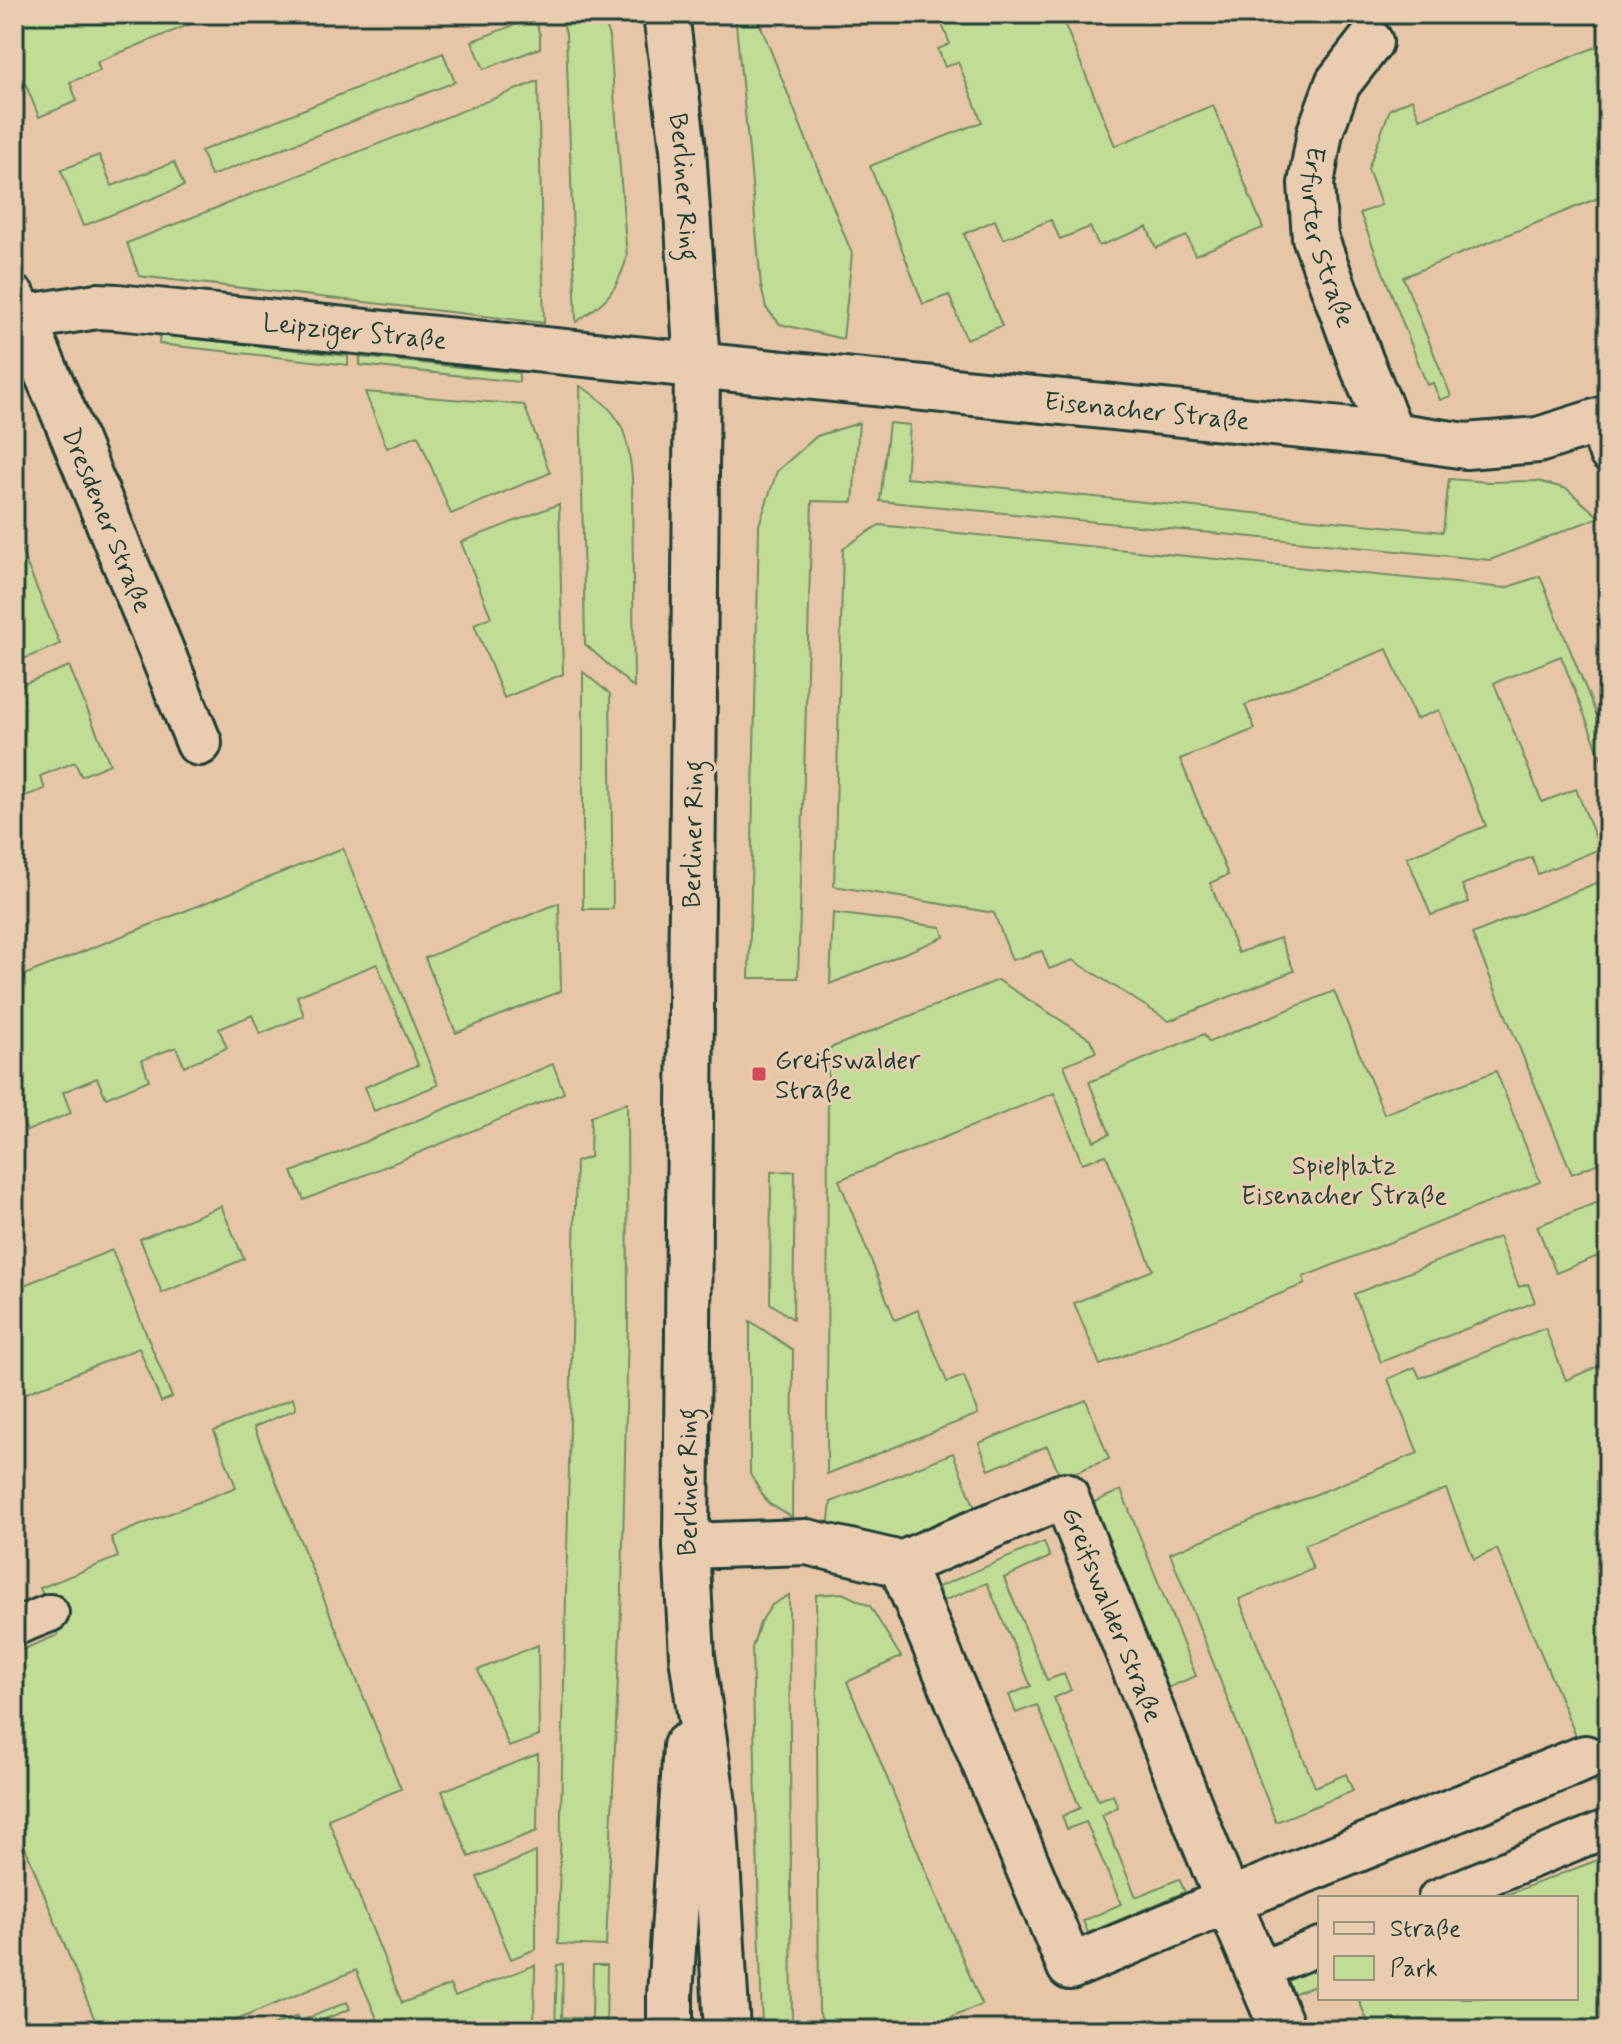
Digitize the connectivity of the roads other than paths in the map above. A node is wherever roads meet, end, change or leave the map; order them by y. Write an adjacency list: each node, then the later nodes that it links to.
1 (666, 14): 4 (street, Berliner Ring)
2 (1370, 42): 6 (street, Erfurter Straße)
3 (17, 313): 4 (street, Leipziger Straße); 7 (street, Dresdener Straße)
4 (697, 365): 6 (street, Eisenacher Straße); 8 (street, Berliner Ring)
5 (1604, 432): 6 (street, Eisenacher Straße)
6 (1392, 435)
7 (199, 743)
8 (686, 1546): 9 (street); 12 (street, Berliner Ring)
9 (901, 1564): 16 (street); 16 (street, Greifswalder Straße)
10 (50, 1613): 11 (lane)
11 (14, 1627)
12 (692, 1656): 19 (street, Berliner Ring); 20 (street, Berliner Ring)
13 (1585, 1758): 16 (street)
14 (1608, 1828): 15 (lane)
15 (1442, 1896)
16 (1228, 1901): 18 (street, Greifswalder Straße)
17 (1318, 1947): 18 (lane)
18 (1258, 1971): 21 (street, Greifswalder Straße)
19 (670, 2030)
20 (727, 2030)
21 (1283, 2030)

